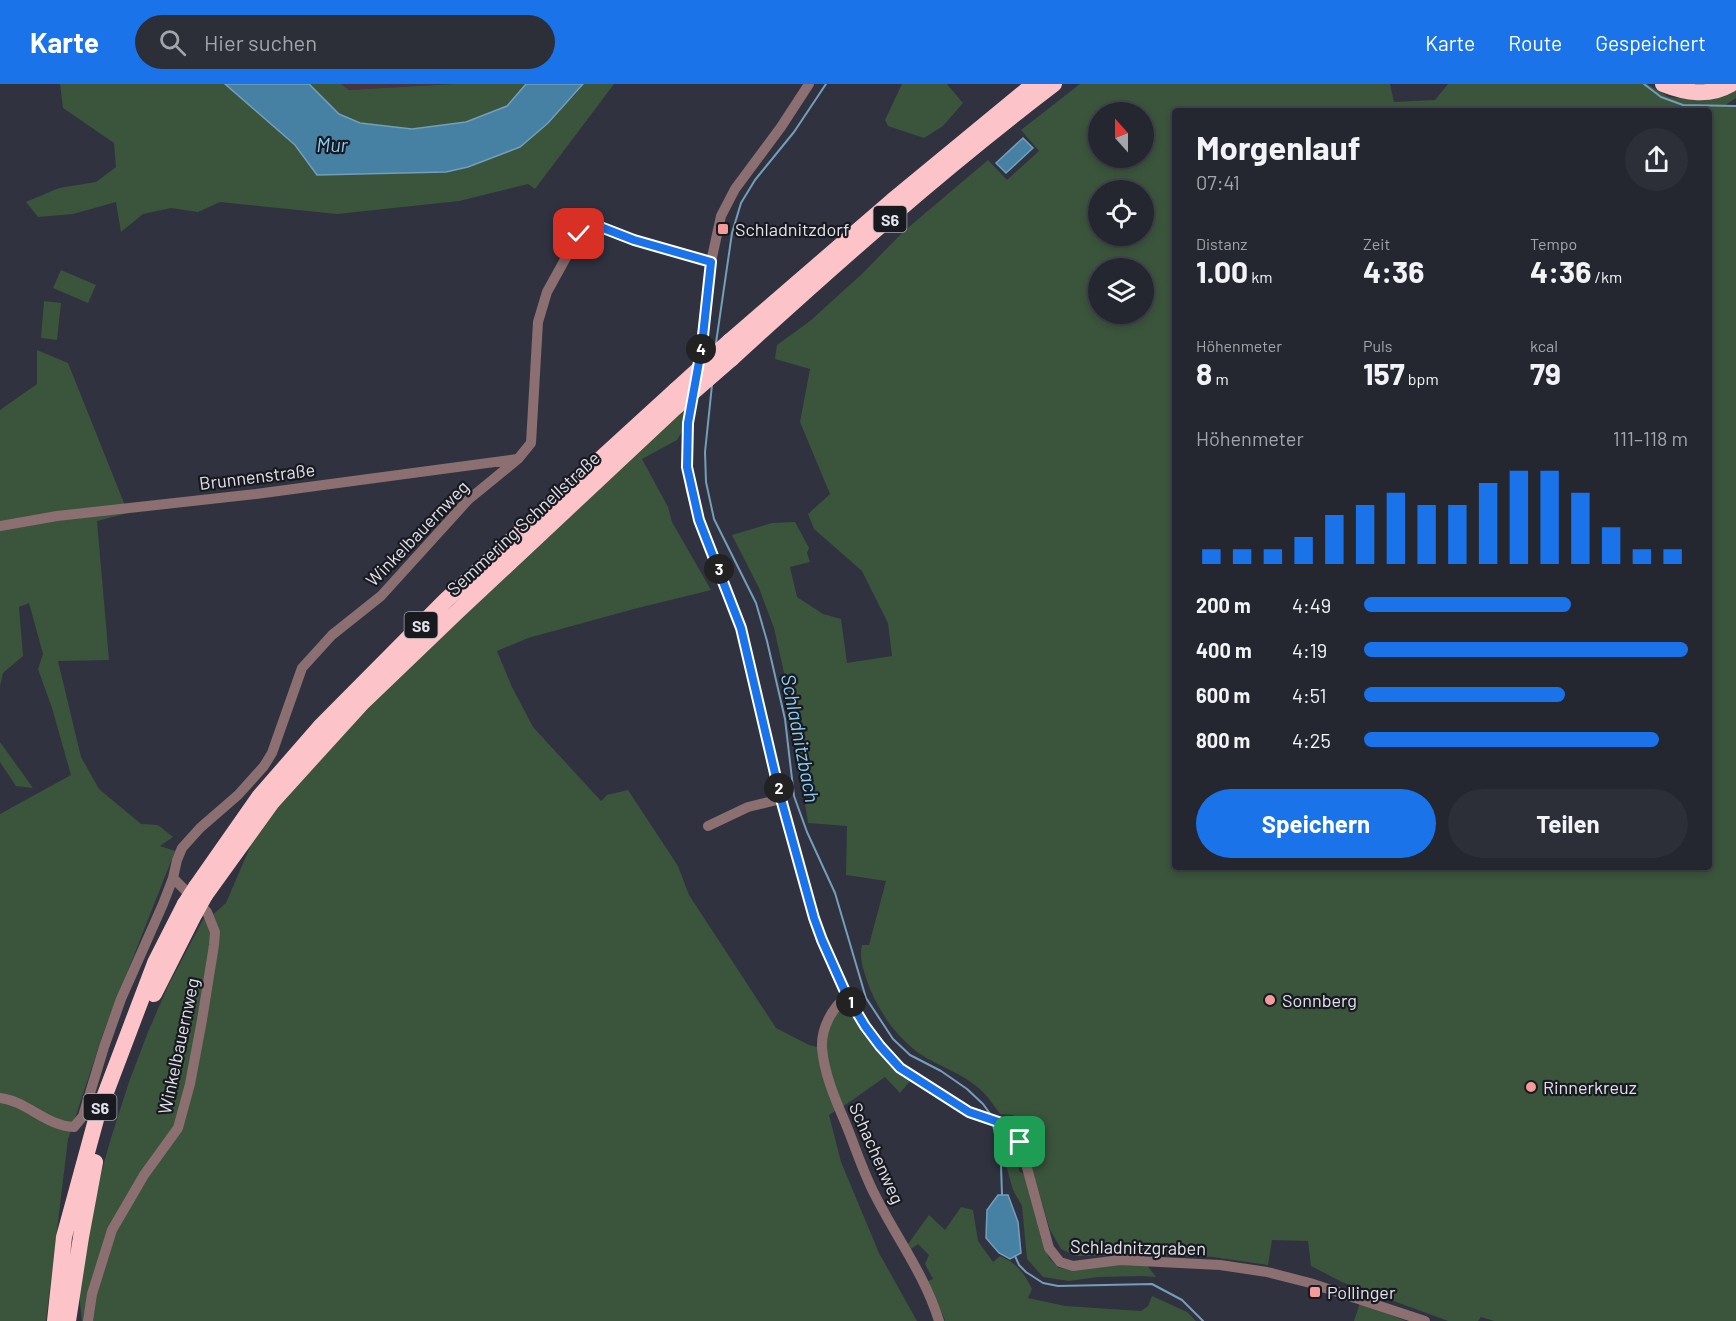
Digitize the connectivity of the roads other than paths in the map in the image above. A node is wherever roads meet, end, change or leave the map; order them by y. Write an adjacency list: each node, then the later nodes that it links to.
1 (809, 84): 6 (street, Schladnitzgraben)
2 (1034, 84): 7 (highway, Semmering Schnellstraße / S6, bridge)
3 (1054, 84): 7 (highway, Semmering Schnellstraße / S6, bridge)
4 (1663, 84): 5 (highway)
5 (1731, 84)
6 (711, 262): 8 (street, Winkelbauernweg); 10 (street, Schladnitzgraben)
7 (676, 398): 13 (highway, Semmering Schnellstraße / S6, bridge)
8 (518, 459): 9 (street, Brunnenstraße); 12 (street, Winkelbauernweg)
9 (0, 526)
10 (781, 799): 11 (street); 14 (street, Schladnitzgraben)
11 (708, 826)
12 (173, 878): 15 (street, Winkelbauernweg); 18 (street, Winkelbauernweg)
13 (190, 908): 16 (highway, Semmering Schnellstraße / S6); 17 (highway, Semmering Schnellstraße / S6)
14 (847, 996): 19 (street, Schachenweg); 20 (street, Schladnitzgraben)
15 (0, 1098)
16 (55, 1321)
17 (68, 1321)
18 (88, 1321)
19 (939, 1321)
20 (1425, 1321)

